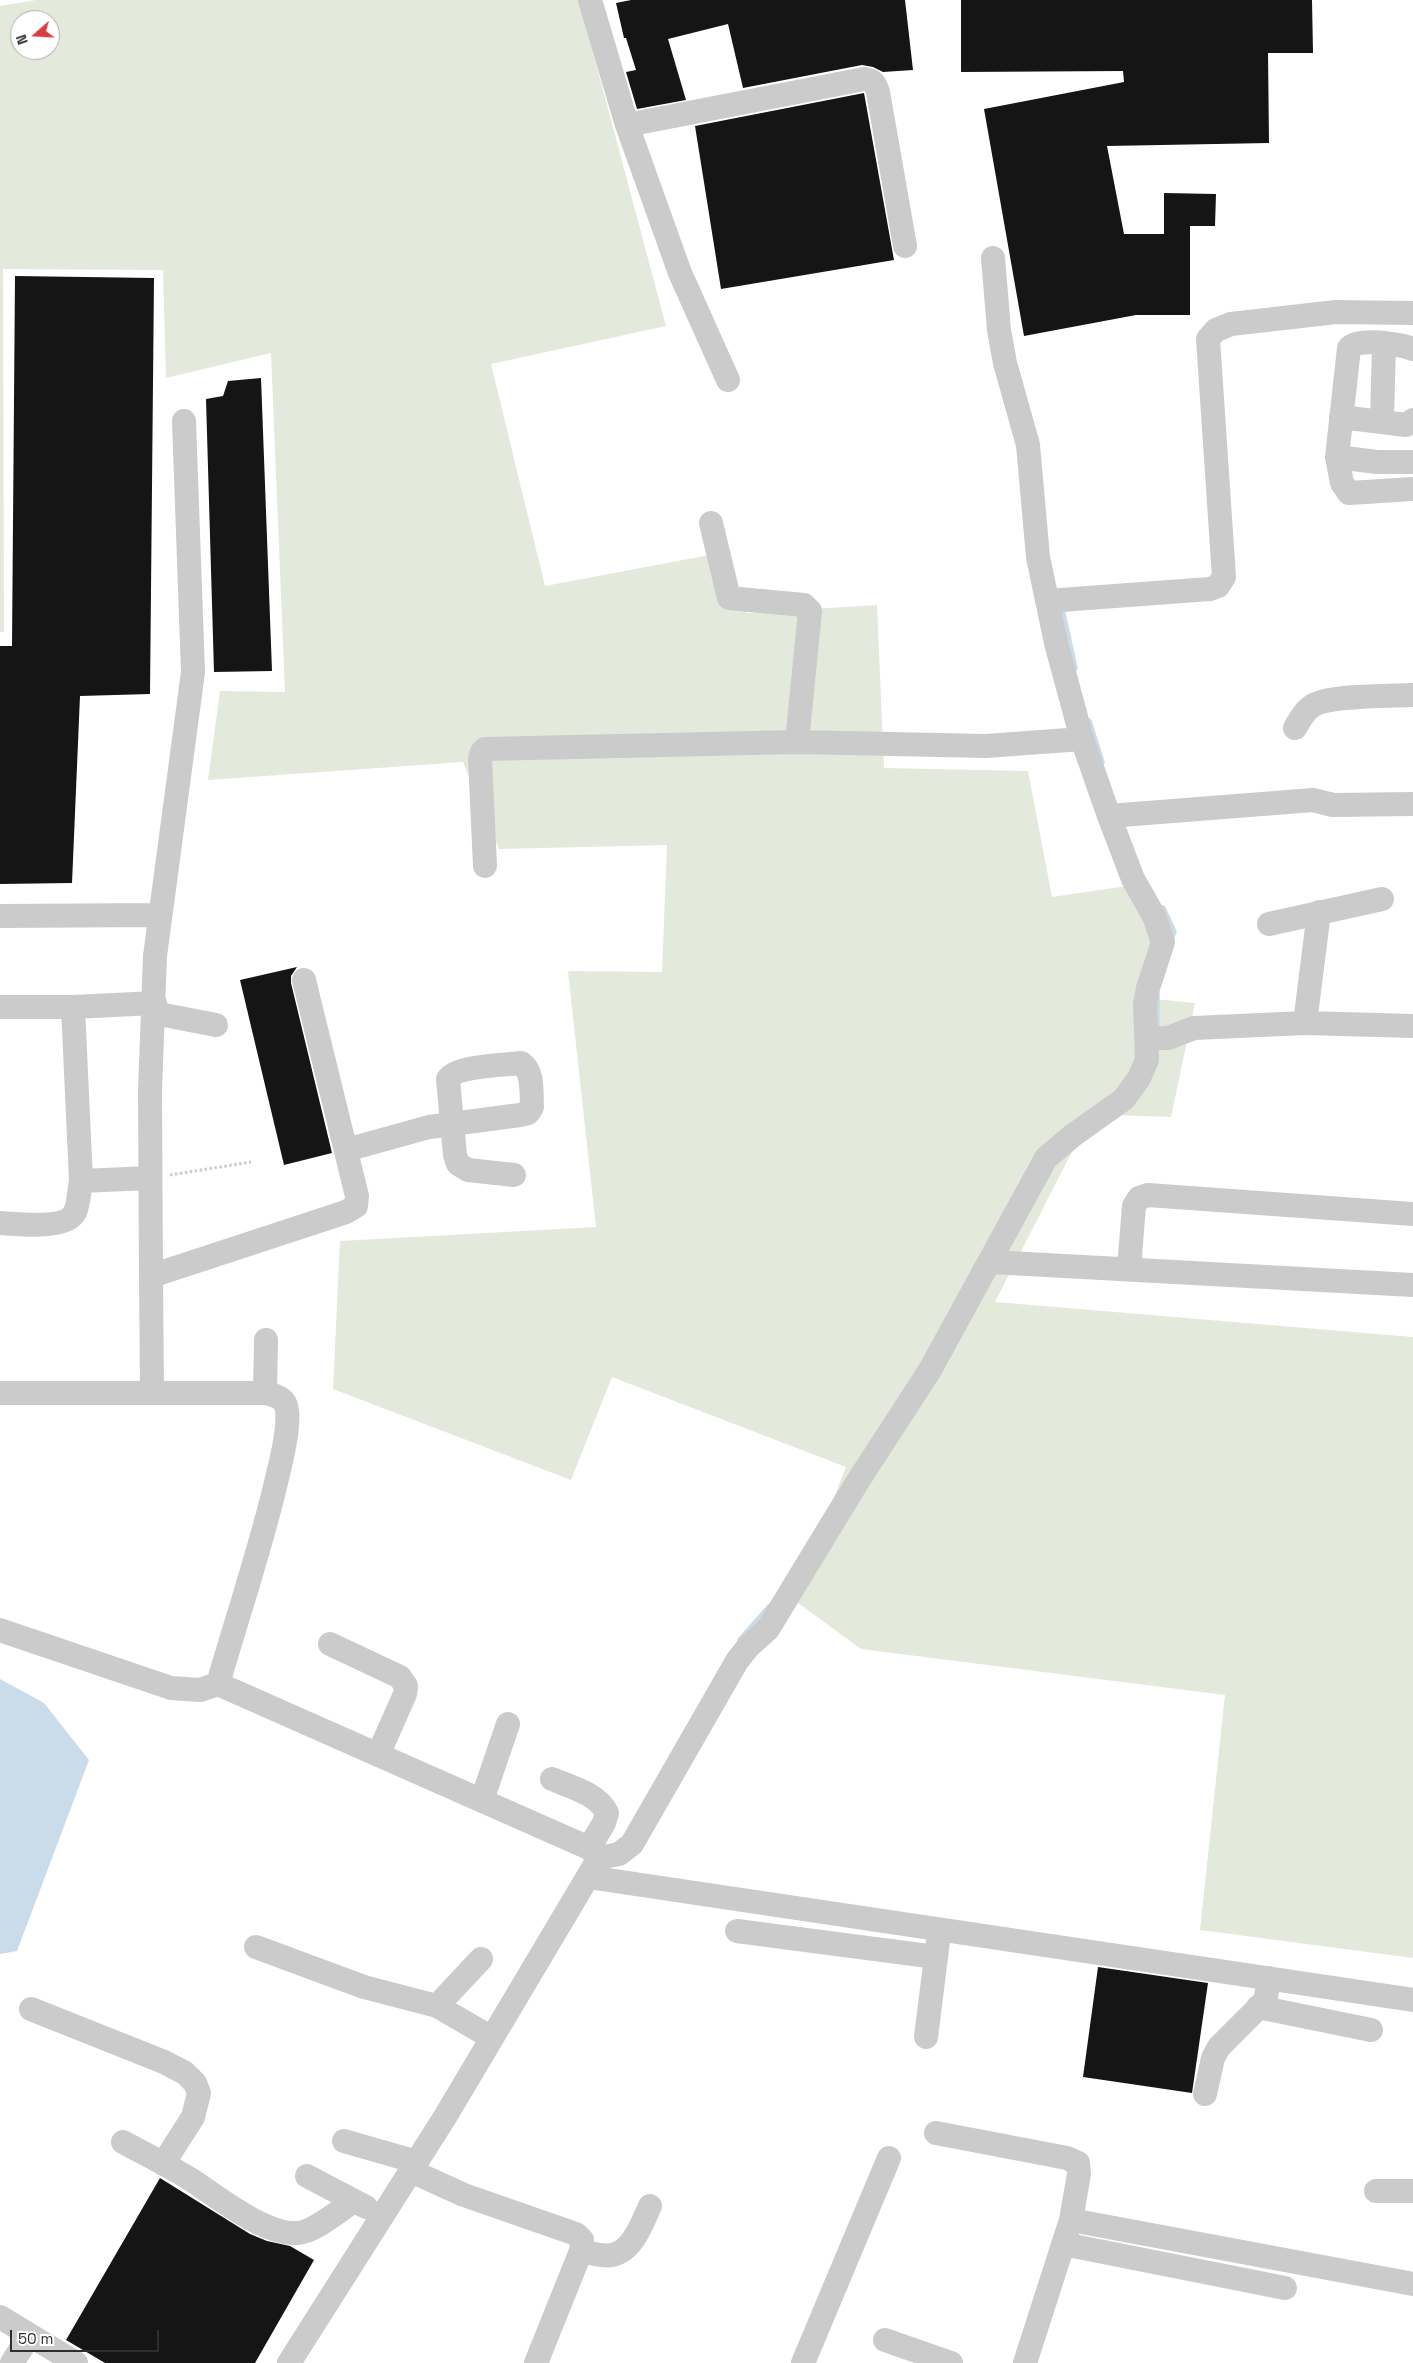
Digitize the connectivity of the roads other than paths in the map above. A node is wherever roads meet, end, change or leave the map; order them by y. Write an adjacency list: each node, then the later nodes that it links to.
1 (590, 0): 2 (street)
2 (628, 125): 3 (street); 8 (street)
3 (905, 246)
4 (993, 258): 17 (street)
5 (1413, 313): 17 (street)
6 (1384, 344): 7 (street); 9 (street); 12 (street)
7 (1413, 349)
8 (728, 380)
9 (1341, 417): 12 (street); 13 (street)
10 (1413, 420): 12 (street)
11 (184, 421): 27 (street)
12 (1382, 421)
13 (1337, 457): 14 (street); 15 (street)
14 (1413, 462)
15 (1413, 489)
16 (711, 523): 21 (street)
17 (1054, 600): 20 (street)
18 (1413, 695): 19 (street)
19 (1295, 728)
20 (1082, 739): 21 (street); 23 (street)
21 (797, 742): 24 (street)
22 (1413, 804): 23 (street)
23 (1118, 815): 37 (street)
24 (485, 866)
25 (1382, 899): 26 (street)
26 (1319, 912): 29 (street); 34 (street)
27 (160, 915): 28 (street); 33 (street)
28 (0, 916)
29 (1269, 924)
30 (304, 980): 38 (street)
31 (0, 1007): 32 (street)
32 (73, 1007): 33 (street); 41 (street)
33 (154, 1008): 35 (street); 40 (street)
34 (1305, 1023): 36 (street); 37 (street)
35 (216, 1025)
36 (1413, 1026)
37 (1155, 1038): 44 (street)
38 (346, 1150): 39 (street); 46 (street)
39 (514, 1175)
40 (150, 1178): 41 (street); 46 (street)
41 (80, 1181): 43 (street)
42 (1413, 1214): 45 (street)
43 (0, 1224)
44 (1000, 1262): 45 (street); 59 (street)
45 (1129, 1268): 47 (street)
46 (151, 1276): 50 (street)
47 (1413, 1285)
48 (266, 1340): 51 (street)
49 (0, 1393): 50 (street)
50 (152, 1393): 51 (street)
51 (265, 1393): 54 (street)
52 (0, 1630): 54 (street)
53 (330, 1644): 56 (street)
54 (218, 1684): 56 (street)
55 (508, 1724): 58 (street)
56 (378, 1755): 58 (street)
57 (552, 1778): 59 (street)
58 (482, 1800): 59 (street)
59 (592, 1861): 60 (street); 72 (street)
60 (939, 1930): 63 (street); 65 (street)
61 (737, 1931): 63 (street)
62 (256, 1947): 67 (street)
63 (936, 1956): 71 (street)
64 (481, 1959): 67 (street)
65 (1269, 1978): 66 (street); 68 (street)
66 (1413, 2000)
67 (437, 2006): 72 (street)
68 (1258, 2007): 70 (street); 73 (street)
69 (30, 2009): 78 (street)
70 (1371, 2030)
71 (926, 2036)
72 (492, 2038): 79 (street)
73 (1205, 2094)
74 (936, 2133): 86 (street)
75 (344, 2141): 79 (street)
76 (123, 2142): 78 (street)
77 (889, 2158): 99 (street)
78 (163, 2164): 83 (street)
79 (414, 2166): 85 (street); 88 (street)
80 (307, 2176): 83 (street)
81 (1376, 2191): 82 (street)
82 (1413, 2191)
83 (354, 2201): 85 (street)
84 (650, 2206): 88 (street)
85 (383, 2216): 97 (street)
86 (1071, 2220): 87 (street); 89 (street)
87 (1063, 2244): 90 (street); 100 (street)
88 (581, 2251): 98 (street)
89 (1413, 2284)
90 (1285, 2288)
91 (0, 2318): 92 (street)
92 (29, 2336): 95 (street); 96 (street)
93 (885, 2340): 94 (street)
94 (942, 2362)
95 (12, 2363)
96 (76, 2363)
97 (289, 2363)
98 (536, 2363)
99 (803, 2363)
100 (1025, 2363)

